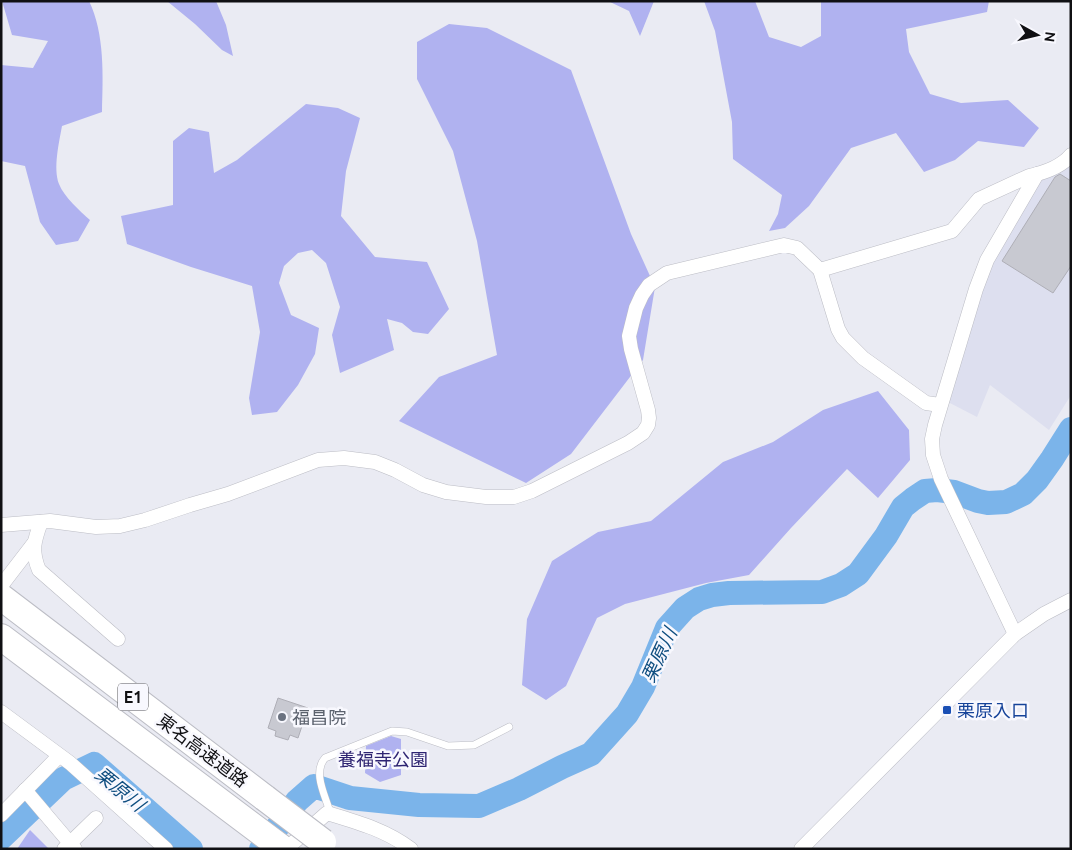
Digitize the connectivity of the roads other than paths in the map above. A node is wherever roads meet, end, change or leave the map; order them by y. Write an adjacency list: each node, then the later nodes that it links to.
1 (1069, 161): 2 (street)
2 (1037, 174): 3 (street); 4 (street)
3 (820, 270): 4 (street); 5 (street)
4 (940, 405): 11 (street)
5 (41, 522): 6 (street); 7 (street)
6 (1, 525)
7 (34, 543): 8 (street); 13 (street)
8 (1, 586)
9 (1, 597): 21 (highway, 東名高速道路 / E1, bridge)
10 (1071, 600): 11 (street)
11 (1015, 634): 26 (street)
12 (1, 636): 24 (highway, 東名高速道路 / E1)
13 (118, 639)
14 (1, 712): 16 (street)
15 (509, 727): 18 (lane)
16 (65, 760): 17 (street); 22 (street)
17 (28, 794): 19 (street); 23 (street)
18 (328, 811): 24 (street); 25 (street)
19 (1, 815)
20 (96, 818): 23 (street)
21 (328, 845)
22 (159, 846)
23 (70, 847)
24 (284, 849)
25 (411, 849)
26 (801, 849)

